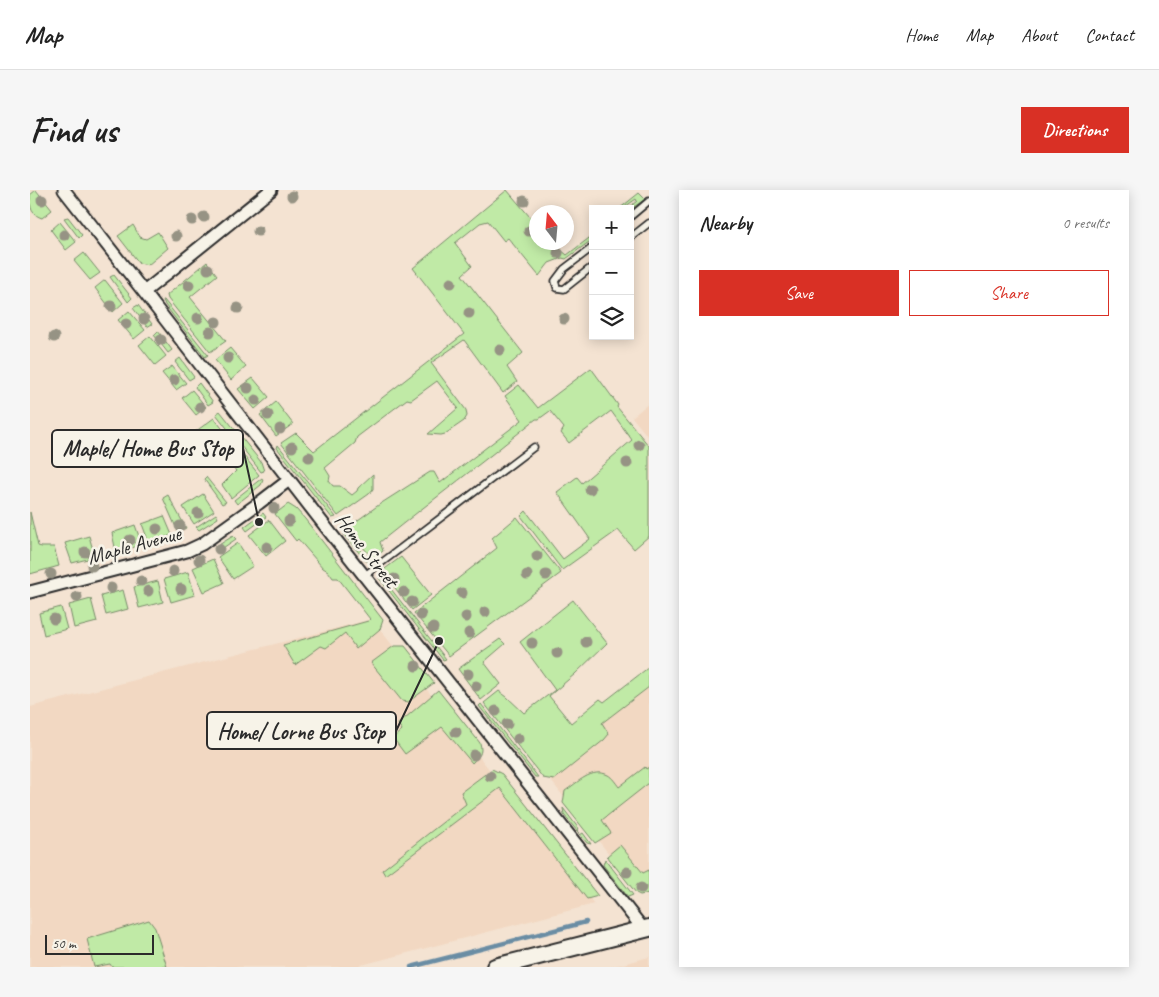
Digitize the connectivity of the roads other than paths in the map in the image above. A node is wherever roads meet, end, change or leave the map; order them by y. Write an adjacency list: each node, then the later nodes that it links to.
1 (64, 190): 9 (street, Home Street)
2 (271, 190): 9 (street)
3 (649, 202): 4 (lane)
4 (634, 214)
5 (649, 223): 6 (lane)
6 (634, 235)
7 (589, 250): 8 (lane)
8 (589, 269)
9 (144, 292): 11 (street, Home Street)
10 (534, 447): 12 (lane)
11 (289, 480): 12 (street, Home Street); 13 (street, Maple Avenue)
12 (364, 576): 14 (street, Home Street)
13 (30, 592)
14 (647, 929): 15 (main road)
15 (495, 967)

